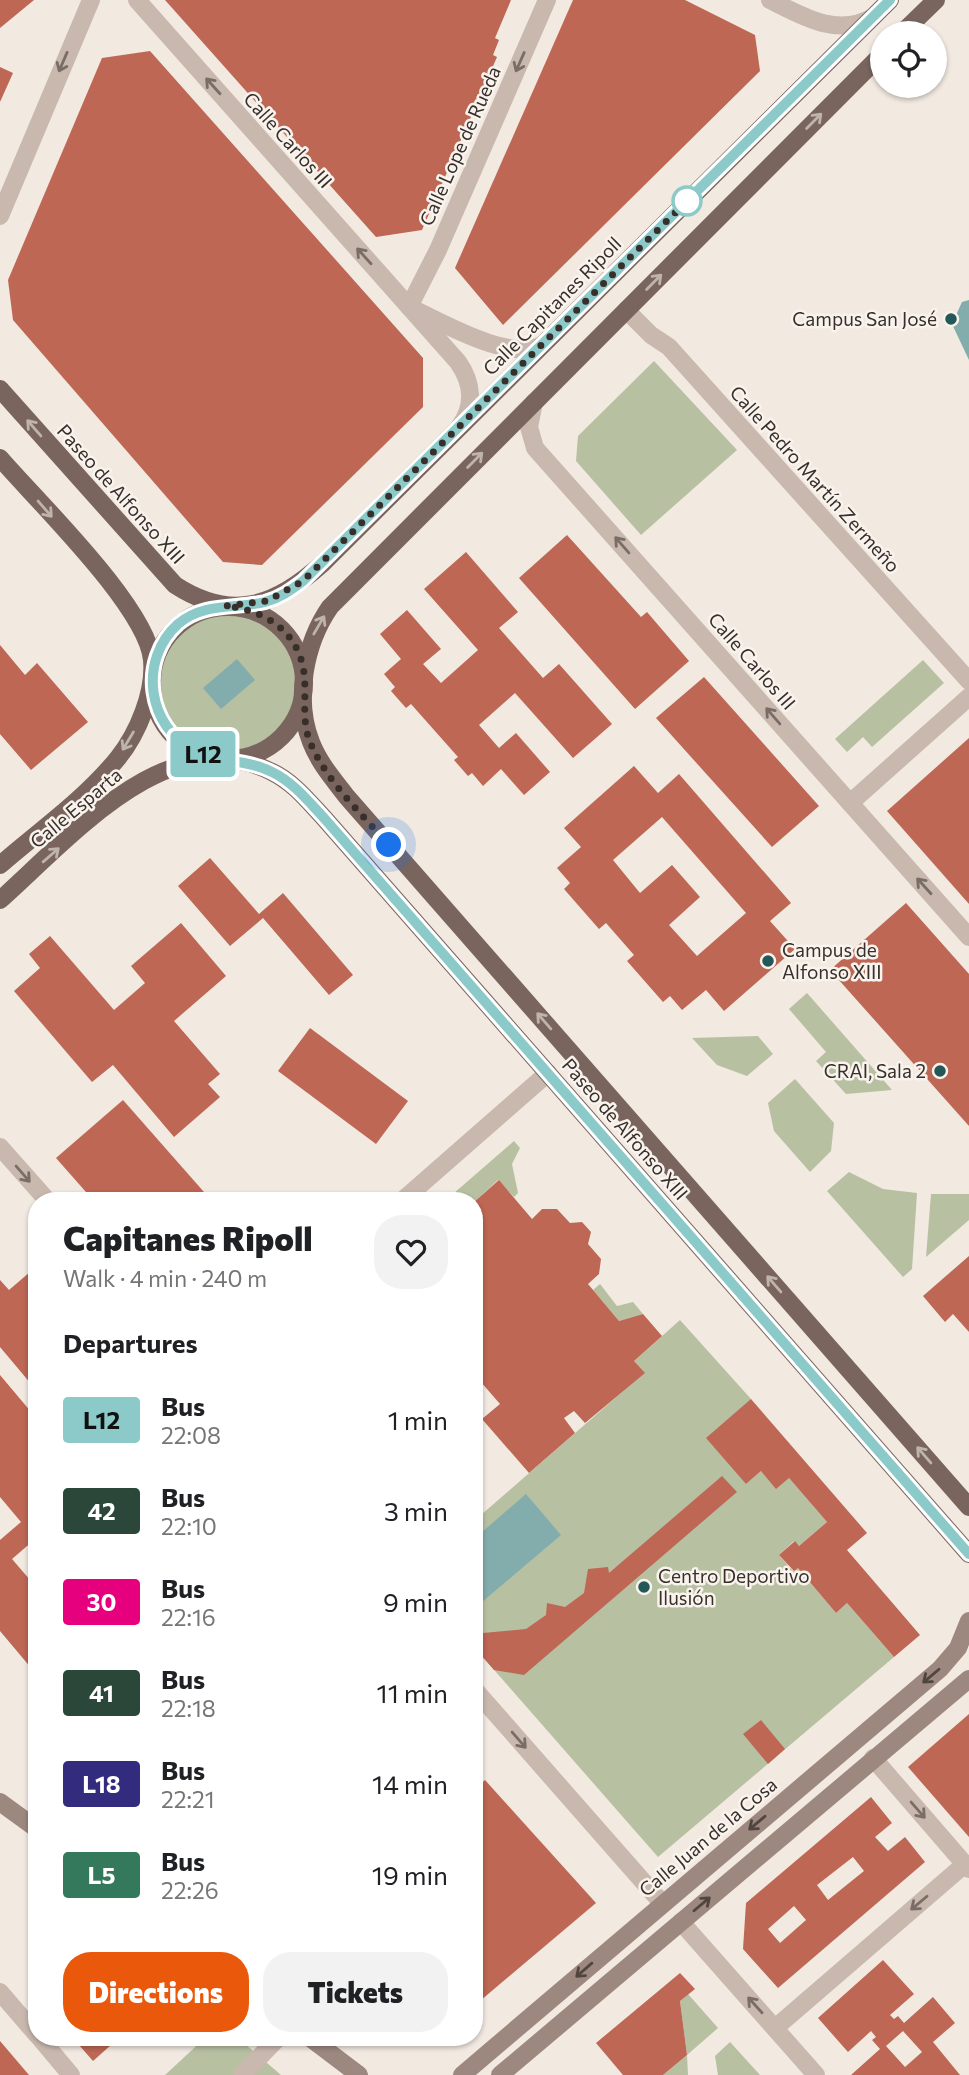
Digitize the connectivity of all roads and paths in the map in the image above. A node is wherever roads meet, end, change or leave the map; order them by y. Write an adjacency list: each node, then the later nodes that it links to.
1 (91, 0): 10 (street, one-way to 10)
2 (137, 0): 11 (street, Calle Carlos III, one-way to 2)
3 (547, 0): 11 (street, Calle Lope de Rueda, one-way to 11)
4 (770, 0): 7 (street)
5 (890, 0): 7 (main road, Calle Capitanes Ripoll)
6 (936, 0): 8 (main road)
7 (873, 17): 13 (main road, Calle Capitanes Ripoll)
8 (914, 21)
9 (870, 66): 12 (main road, one-way to 9)
10 (0, 216)
11 (409, 307): 13 (street, Calle Carlos III); 16 (street, Calle Carlos III)
12 (626, 310): 15 (main road); 20 (street, Calle Pedro Martín Zermeño)
13 (542, 345): 16 (main road, Calle Capitanes Ripoll)
14 (0, 389): 18 (main road, Paseo de Alfonso XIII, one-way to 14)
15 (534, 402): 21 (main road, one-way to 15); 24 (street, Calle Carlos III, one-way to 15)
16 (459, 428): 18 (main road, Calle Capitanes Ripoll)
17 (0, 458): 19 (main road, one-way to 19)
18 (225, 606): 19 (main road); 21 (main road)
19 (152, 678): 23 (main road); 25 (main road, Calle Esparta, one-way to 25)
20 (969, 681)
21 (304, 690): 23 (main road); 32 (main road, Paseo de Alfonso XIII, one-way to 21)
22 (969, 697): 24 (street)
23 (230, 759): 26 (main road, Calle Esparta, one-way to 23); 28 (main road, Paseo de Alfonso XIII)
24 (850, 803): 27 (street, Calle Carlos III, one-way to 24)
25 (0, 865)
26 (0, 900)
27 (969, 937)
28 (548, 1073): 31 (street); 33 (main road, Paseo de Alfonso XIII)
29 (0, 1147): 30 (street, one-way to 30)
30 (40, 1192)
31 (412, 1192)
32 (969, 1507)
33 (969, 1553)
34 (969, 1621): 41 (main road, Calle Juan de la Cosa, one-way to 41)
35 (969, 1679): 37 (main road)
36 (483, 1699): 41 (street, one-way to 41)
37 (873, 1758): 40 (street, one-way to 40); 42 (main road, one-way to 37)
38 (2, 1801): 39 (main road)
39 (28, 1822)
40 (967, 1867): 45 (street, one-way to 45)
41 (662, 1903): 52 (main road, Calle Juan de la Cosa, one-way to 52)
42 (681, 1922): 45 (street, one-way to 42); 53 (main road)
43 (0, 1992): 44 (street)
44 (28, 2024)
45 (775, 2028): 54 (street)
46 (46, 2046): 49 (street)
47 (270, 2046): 50 (street)
48 (321, 2046): 51 (main road)
49 (71, 2075)
50 (242, 2075)
51 (359, 2075)
52 (462, 2075)
53 (500, 2075)
54 (816, 2075)

